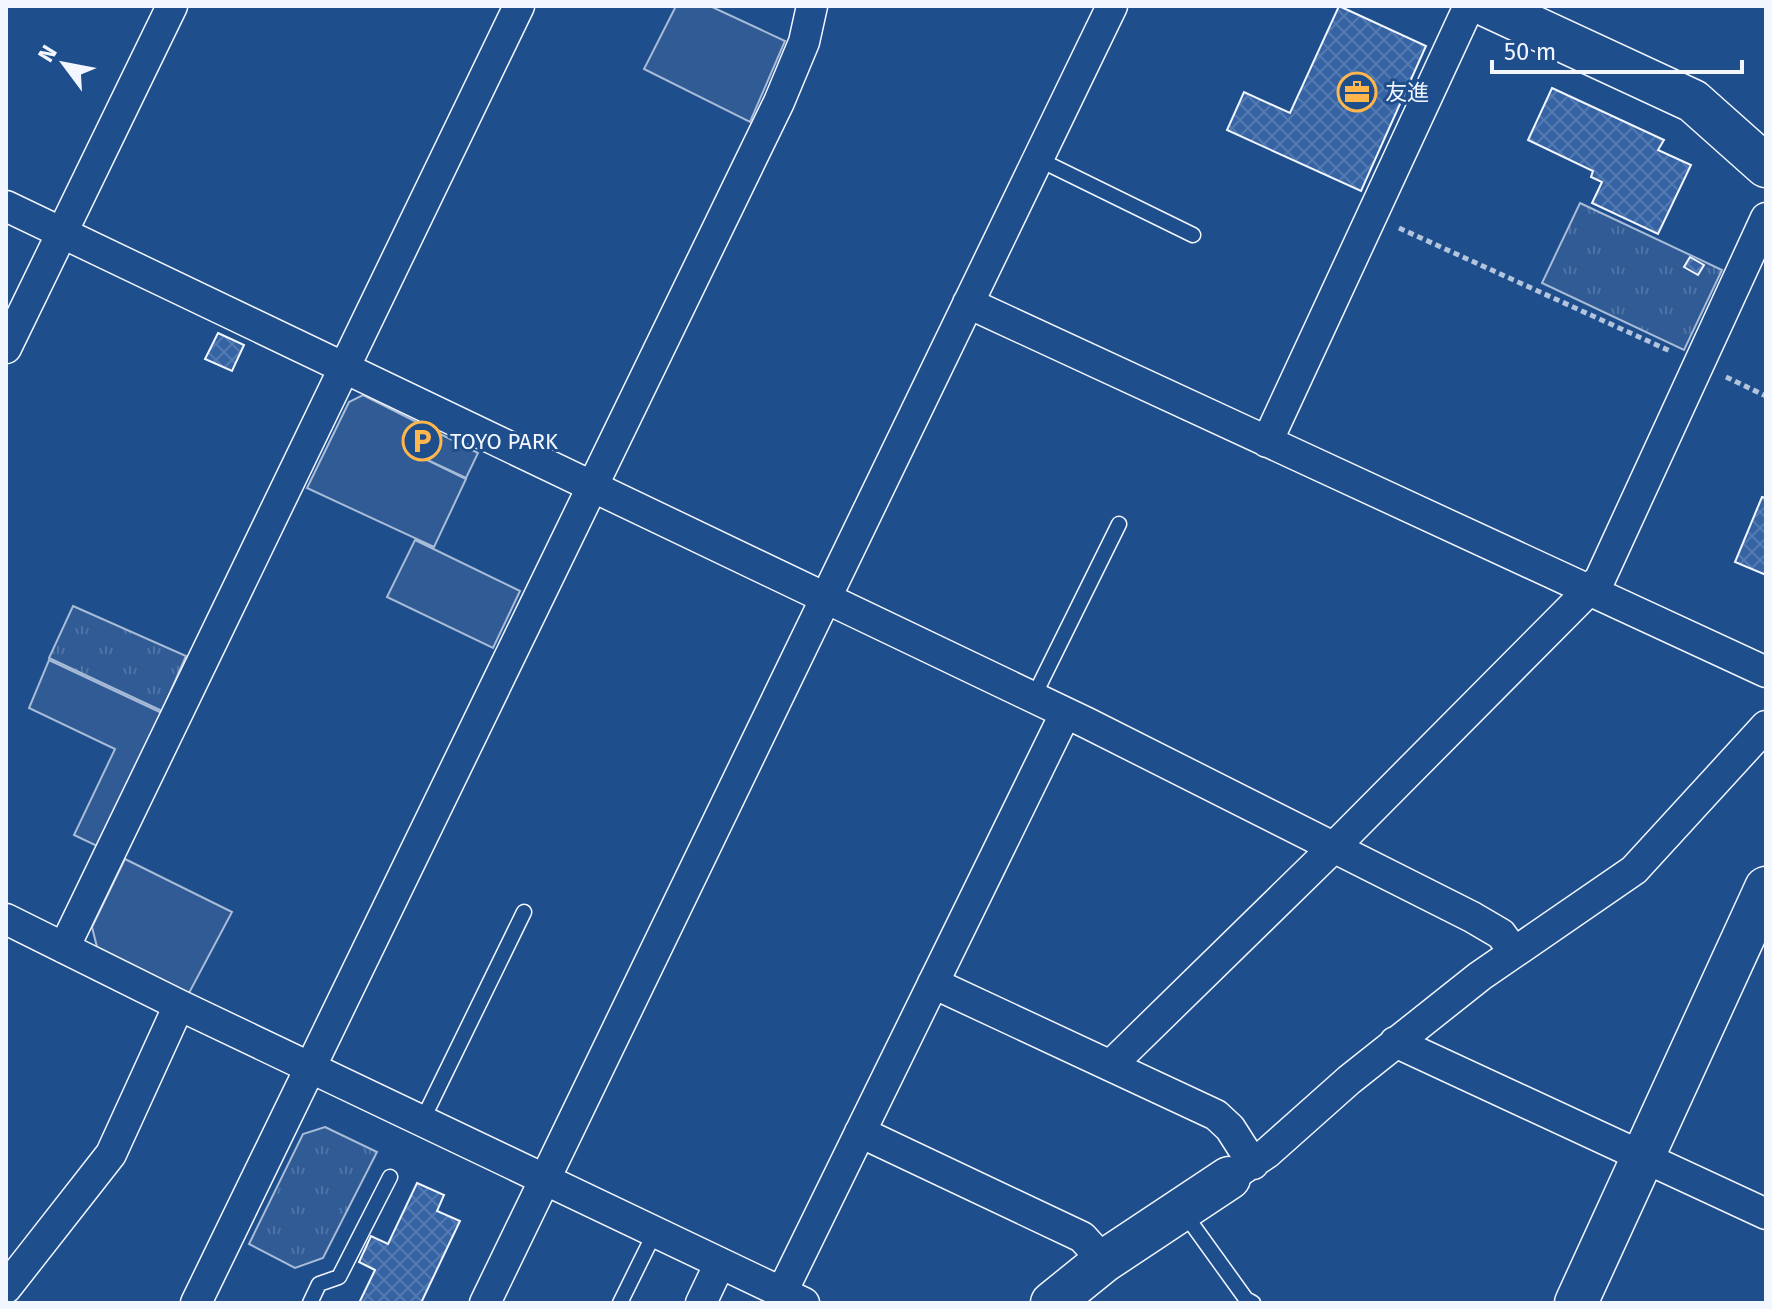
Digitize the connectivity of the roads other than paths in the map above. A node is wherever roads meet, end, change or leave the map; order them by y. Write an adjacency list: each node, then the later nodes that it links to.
1 (172, 6): 11 (street)
2 (519, 6): 15 (street)
3 (812, 6): 17 (street)
4 (1112, 6): 7 (street)
5 (1469, 6): 16 (street)
6 (1488, 6): 8 (street)
7 (1038, 159): 12 (lane); 13 (street)
8 (1766, 166)
9 (6, 206): 11 (street)
10 (1766, 218): 19 (street)
11 (63, 233): 14 (street); 15 (street)
12 (1193, 235)
13 (968, 303): 16 (street); 20 (street)
14 (6, 348)
15 (344, 367): 17 (street); 29 (street)
16 (1267, 442): 19 (street)
17 (592, 487): 20 (street); 35 (street)
18 (1119, 524): 22 (lane)
19 (1590, 591): 21 (street); 25 (street)
20 (825, 600): 22 (street); 41 (street)
21 (1766, 672)
22 (1033, 698): 23 (street)
23 (1065, 714): 25 (street); 31 (street)
24 (1766, 726): 30 (street)
25 (1334, 847): 30 (street); 34 (street)
26 (1766, 888): 38 (street)
27 (524, 912): 36 (lane)
28 (6, 919): 29 (street)
29 (64, 948): 32 (street)
30 (1514, 952): 33 (street)
31 (933, 983): 34 (street); 37 (street)
32 (179, 1005): 35 (street); 47 (street)
33 (1395, 1042): 38 (street); 39 (street)
34 (1111, 1065): 39 (street)
35 (311, 1067): 36 (street); 49 (street)
36 (423, 1119): 41 (street)
37 (860, 1132): 45 (street); 48 (street)
38 (1644, 1157): 43 (street); 56 (street)
39 (1241, 1171): 42 (street)
40 (390, 1177): 50 (lane)
41 (546, 1178): 44 (street); 51 (street)
42 (1181, 1209): 45 (street); 55 (lane)
43 (1766, 1214)
44 (655, 1232): 46 (street); 52 (lane)
45 (1104, 1261): 54 (street)
46 (720, 1263): 48 (street); 53 (street)
47 (6, 1288)
48 (793, 1298)
49 (196, 1303)
50 (310, 1303)
51 (485, 1303)
52 (620, 1303)
53 (701, 1303)
54 (1052, 1303)
55 (1253, 1303)
56 (1576, 1303)

